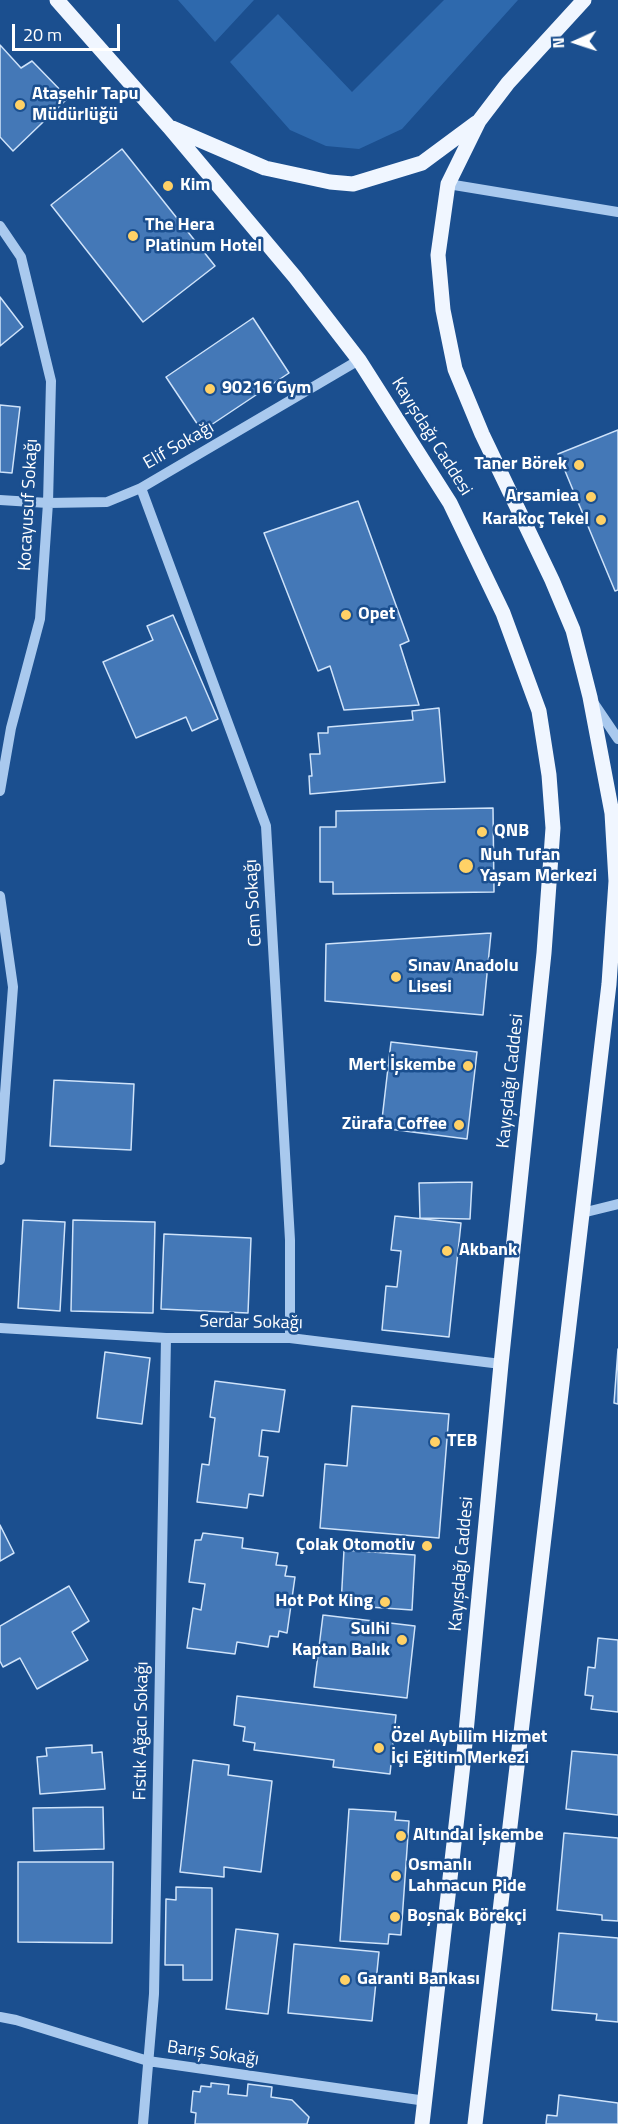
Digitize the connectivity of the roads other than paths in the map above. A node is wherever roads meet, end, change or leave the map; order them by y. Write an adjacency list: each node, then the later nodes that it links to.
1 (57, 0): 4 (main road, Kayışdağı Caddesi)
2 (584, 0): 3 (main road)
3 (479, 121): 4 (main road); 5 (main road)
4 (169, 127): 8 (main road, Kayışdağı Caddesi)
5 (448, 184): 6 (street); 12 (main road)
6 (618, 212)
7 (0, 226): 11 (street, Kocayusuf Sokağı)
8 (359, 360): 9 (street, Elif Sokağı); 23 (main road, Kayışdağı Caddesi)
9 (141, 488): 11 (street, Elif Sokağı); 22 (street, Cem Sokağı)
10 (0, 500): 11 (street, Elif Sokağı)
11 (48, 502): 14 (street, Kocayusuf Sokağı)
12 (590, 697): 13 (street); 19 (main road)
13 (618, 739)
14 (0, 791)
15 (0, 896): 16 (street)
16 (2, 928): 17 (street)
17 (0, 1160)
18 (618, 1204): 19 (street)
19 (582, 1213): 29 (main road)
20 (0, 1328): 21 (street, Serdar Sokağı)
21 (166, 1338): 22 (street, Serdar Sokağı); 25 (street, Fıstık Ağacı Sokağı)
22 (290, 1338): 23 (street, Serdar Sokağı)
23 (501, 1365): 26 (main road, Kayışdağı Caddesi)
24 (0, 2017): 25 (street, Barış Sokağı)
25 (148, 2061): 26 (street, Barış Sokağı); 27 (street, Fıstık Ağacı Sokağı)
26 (426, 2101): 28 (main road, Kayışdağı Caddesi)
27 (143, 2124)
28 (422, 2124)
29 (475, 2124)

